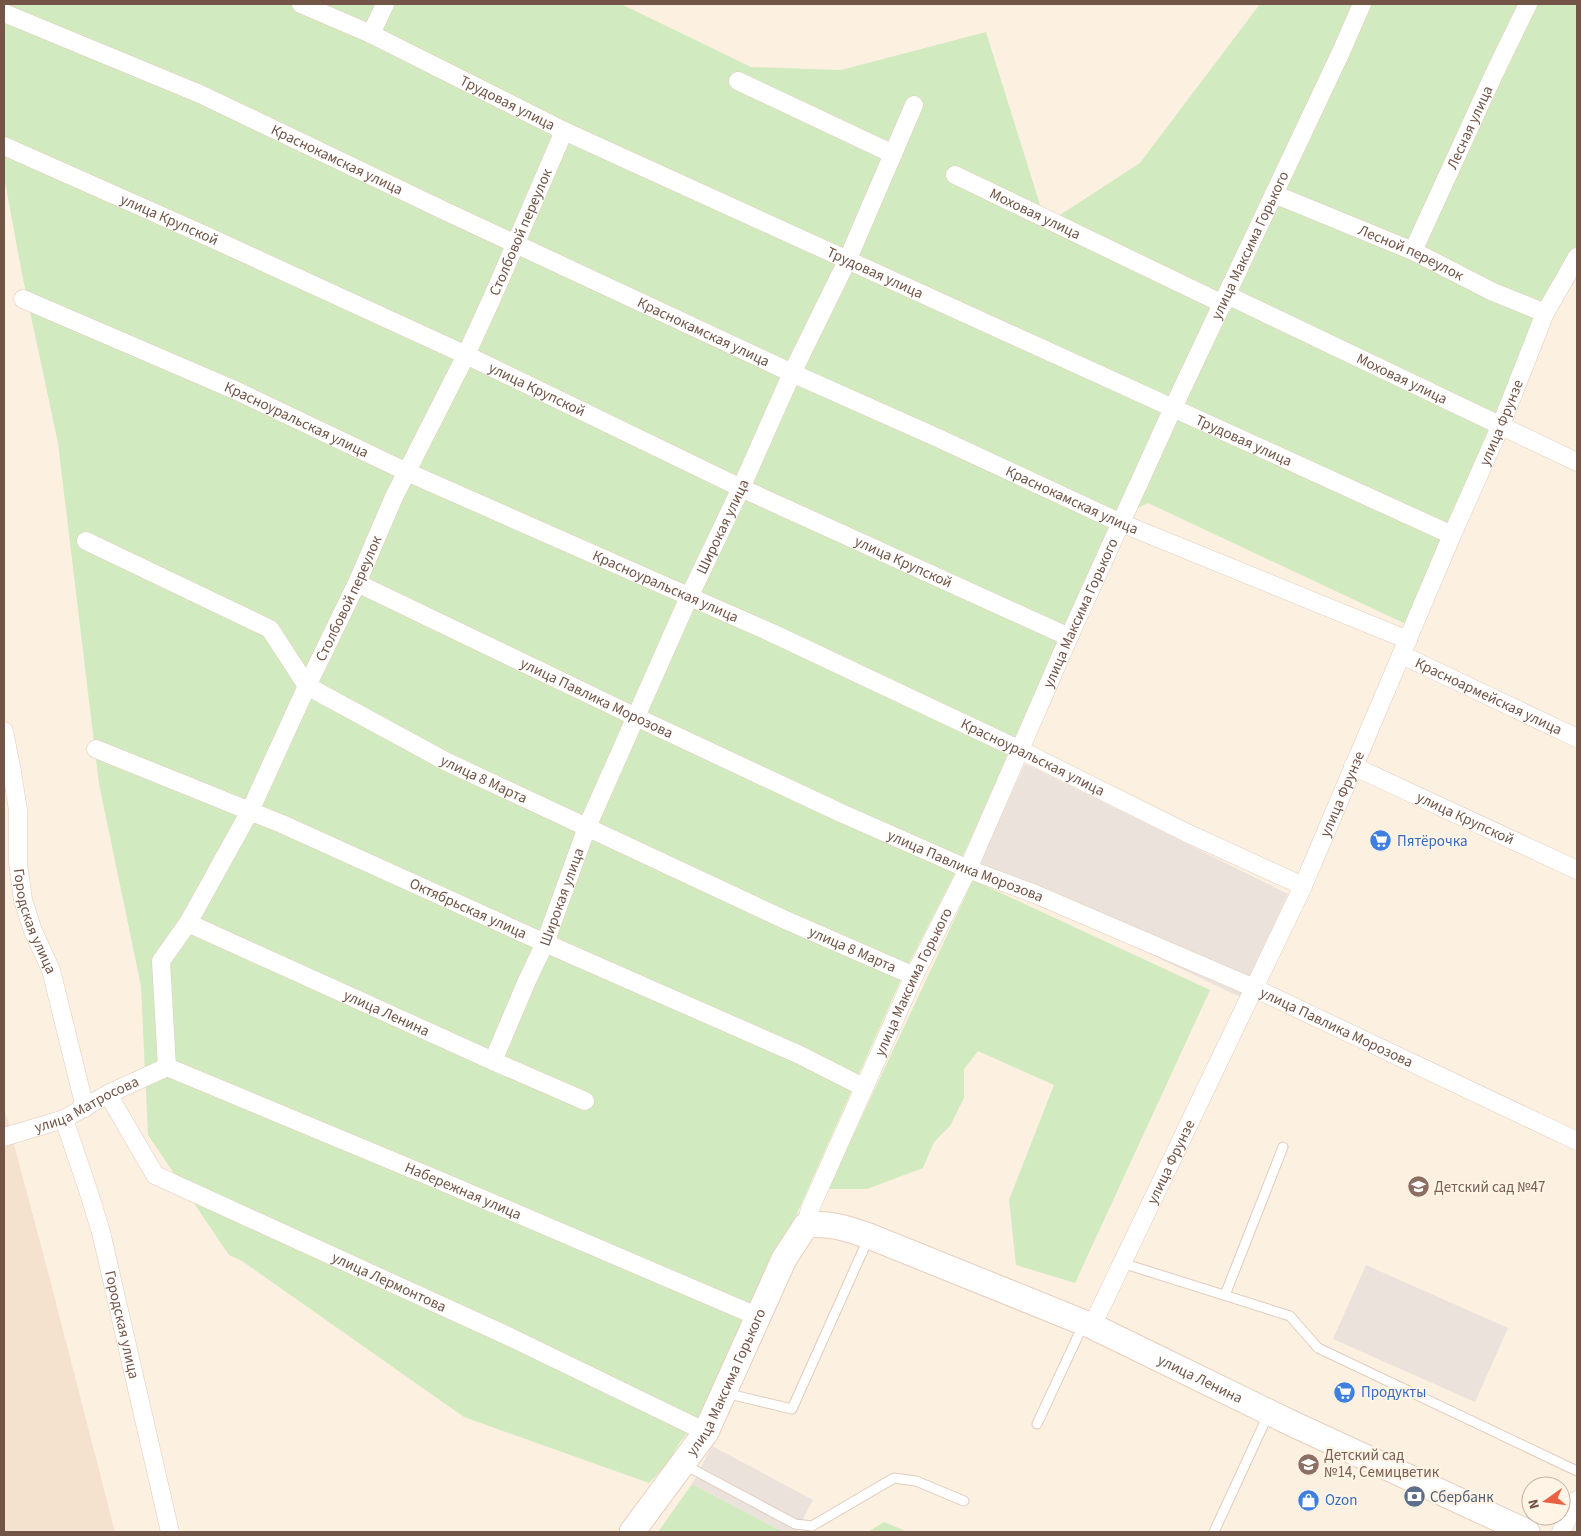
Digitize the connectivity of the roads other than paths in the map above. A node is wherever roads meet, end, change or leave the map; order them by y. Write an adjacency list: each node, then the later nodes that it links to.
1 (301, 4): 6 (street, Трудовая улица)
2 (386, 4): 6 (street)
3 (1362, 4): 13 (street, улица Максима Горького)
4 (1528, 4): 15 (street, Лесная улица)
5 (4, 13): 14 (street, Краснокамская улица)
6 (371, 34): 9 (street, Трудовая улица)
7 (738, 81): 11 (street)
8 (914, 105): 11 (street, Широкая улица)
9 (564, 131): 14 (street, Столбовой переулок); 17 (street, Трудовая улица)
10 (4, 146): 21 (street, улица Крупской)
11 (893, 154): 17 (street, Широкая улица)
12 (955, 175): 19 (street, Моховая улица)
13 (1274, 194): 15 (street, Лесной переулок); 19 (street, улица Максима Горького)
14 (516, 243): 21 (street, Столбовой переулок); 22 (street, Краснокамская улица)
15 (1413, 251): 20 (street, Лесной переулок)
16 (1577, 257): 20 (street, улица Фрунзе)
17 (847, 261): 22 (street, Широкая улица); 23 (street, Трудовая улица)
18 (23, 299): 26 (street, Красноуральская улица)
19 (1225, 300): 23 (street, улица Максима Горького); 24 (street, Моховая улица)
20 (1545, 313): 24 (street, улица Фрунзе)
21 (466, 354): 26 (street, Столбовой переулок); 27 (street, улица Крупской)
22 (792, 373): 27 (street, Широкая улица); 28 (street, Краснокамская улица)
23 (1173, 408): 28 (street, улица Максима Горького); 29 (street, Трудовая улица)
24 (1501, 425): 25 (street, Моховая улица); 29 (street, улица Фрунзе)
25 (1577, 462)
26 (407, 472): 31 (street, Столбовой переулок); 32 (street, Красноуральская улица)
27 (741, 488): 32 (street, Широкая улица); 33 (street, улица Крупской)
28 (1121, 523): 33 (street, улица Максима Горького); 34 (street, Краснокамская улица)
29 (1452, 535): 34 (street, улица Фрунзе)
30 (86, 541): 35 (street, улица 8 Марта)
31 (357, 583): 35 (street, Столбовой переулок); 36 (street, улица Павлика Морозова)
32 (689, 597): 36 (street, Широкая улица); 40 (street, Красноуральская улица)
33 (1069, 637): 40 (street, улица Максима Горького)
34 (1405, 647): 38 (street, Красноармейская улица); 41 (street, улица Фрунзе)
35 (307, 686): 42 (street, Столбовой переулок); 43 (street, улица 8 Марта)
36 (636, 717): 43 (street, Широкая улица); 44 (street, улица Павлика Морозова)
37 (4, 731): 56 (street, Городская улица)
38 (1577, 738)
39 (96, 750): 42 (street, Октябрьская улица)
40 (1020, 750): 44 (street, улица Максима Горького); 46 (street, Красноуральская улица)
41 (1353, 766): 45 (street, улица Крупской); 46 (street, улица Фрунзе)
42 (250, 812): 47 (street, Столбовой переулок); 48 (street, Октябрьская улица)
43 (587, 827): 48 (street, Широкая улица); 49 (street, улица 8 Марта)
44 (968, 869): 49 (street, улица Максима Горького); 50 (street, улица Павлика Морозова)
45 (1577, 870)
46 (1303, 886): 50 (street, улица Фрунзе)
47 (188, 924): 51 (street, улица Ленина); 52 (street, Столбовой переулок)
48 (545, 944): 51 (street, Широкая улица); 53 (street, Октябрьская улица)
49 (914, 976): 53 (street, улица Максима Горького)
50 (1254, 988): 59 (street, улица Павлика Морозова); 63 (street, улица Фрунзе)
51 (493, 1061): 55 (street, улица Ленина)
52 (167, 1067): 54 (street, улица Матросова); 65 (street, Набережная улица)
53 (863, 1088): 61 (street, улица Максима Горького)
54 (108, 1094): 56 (street, улица Матросова); 70 (street, улица Лермонтова)
55 (585, 1101)
56 (85, 1108): 57 (street, улица Матросова)
57 (64, 1120): 58 (street, улица Матросова); 75 (street, Городская улица)
58 (4, 1138)
59 (1577, 1141)
60 (1283, 1147): 64 (lane)
61 (806, 1225): 62 (street); 65 (street, улица Максима Горького)
62 (869, 1236): 66 (street, улица Ленина); 67 (lane)
63 (1122, 1263): 64 (lane); 66 (street, улица Фрунзе)
64 (1225, 1295): 72 (lane)
65 (759, 1317): 67 (street, улица Максима Горького)
66 (1088, 1324): 68 (street, улица Ленина); 69 (lane)
67 (724, 1392): 70 (street, улица Максима Горького)
68 (1269, 1412): 77 (lane); 78 (street, улица Ленина)
69 (1037, 1424)
70 (706, 1432): 71 (street, улица Максима Горького)
71 (682, 1464): 74 (lane); 76 (street, улица Максима Горького)
72 (1577, 1471)
73 (1577, 1500): 79 (street)
74 (964, 1501)
75 (170, 1532)
76 (632, 1532)
77 (1214, 1532)
78 (1528, 1532)
79 (1561, 1532)

